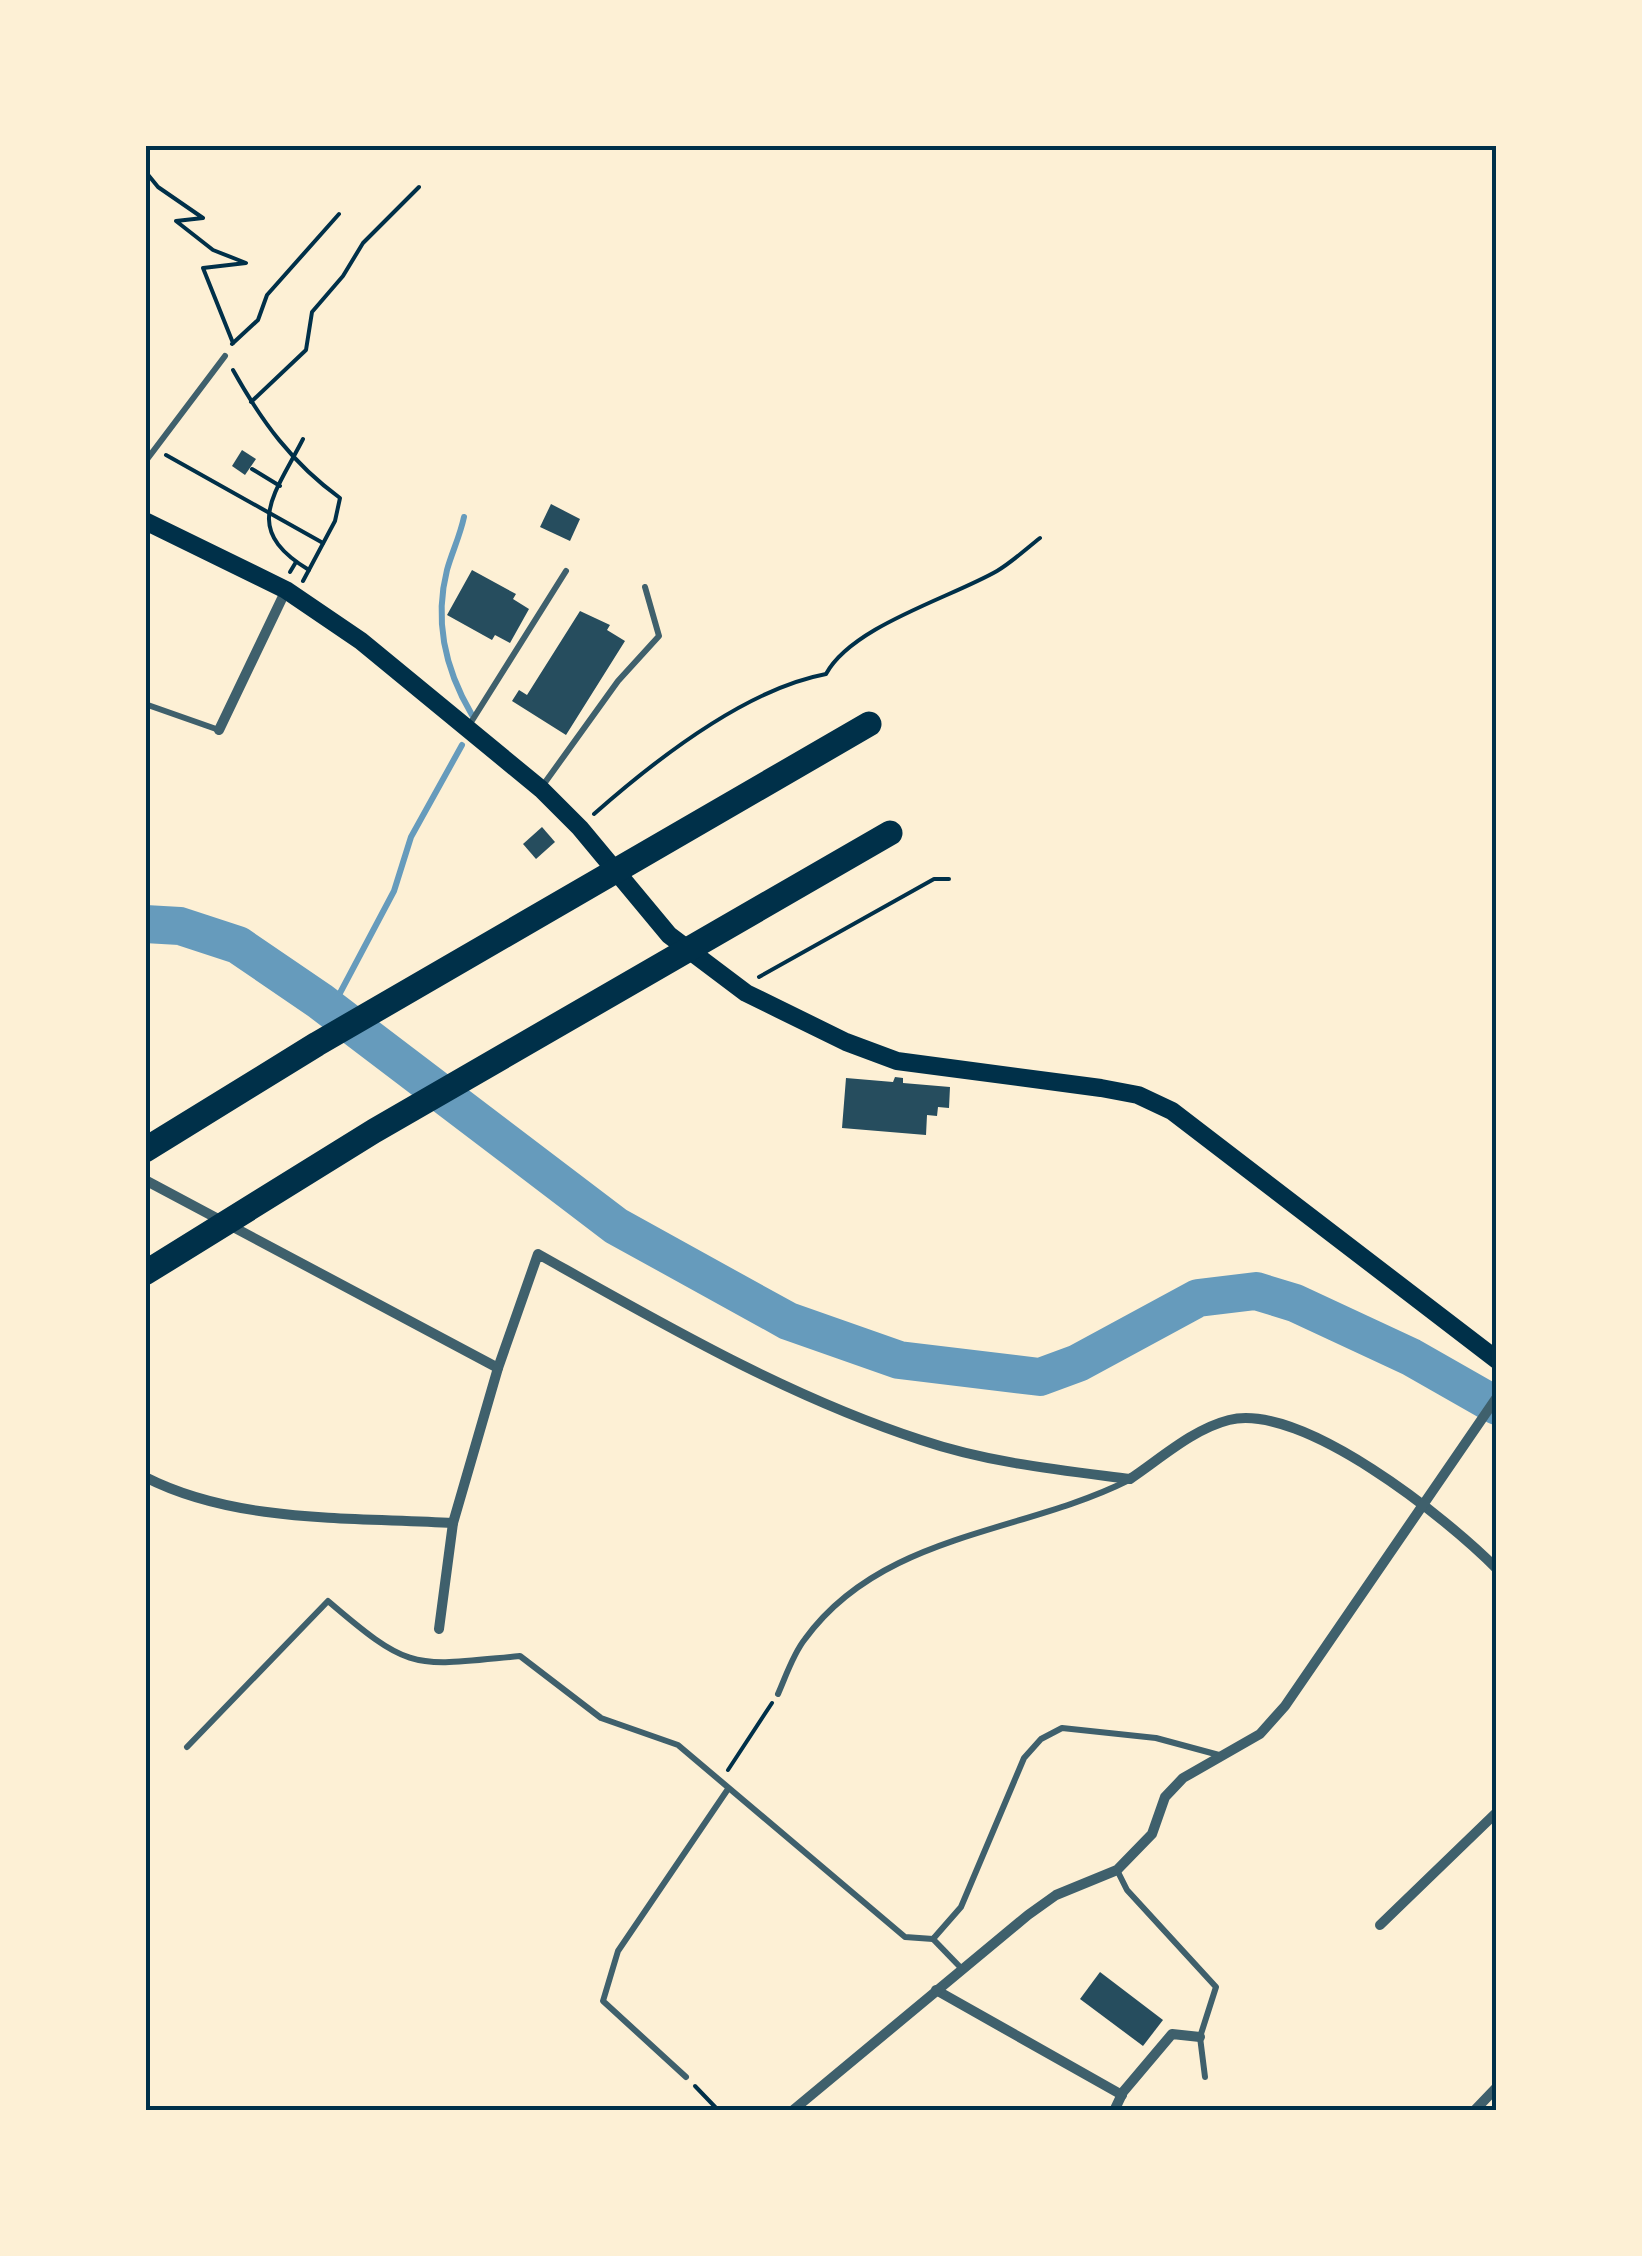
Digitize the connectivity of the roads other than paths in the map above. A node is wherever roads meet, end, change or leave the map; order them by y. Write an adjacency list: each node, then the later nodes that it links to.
1 (225, 356): 2 (lane)
2 (145, 462)
3 (145, 520): 6 (main road)
4 (566, 571): 9 (lane)
5 (645, 587): 11 (lane)
6 (286, 590): 9 (main road); 10 (street)
7 (145, 704): 10 (lane)
8 (869, 724): 13 (highway)
9 (468, 727): 11 (main road)
10 (219, 730)
11 (541, 789): 16 (main road)
12 (890, 833): 15 (highway)
13 (145, 1150)
14 (145, 1180): 17 (street)
15 (145, 1273)
16 (1497, 1360)
17 (498, 1368): 20 (street); 22 (street)
18 (1497, 1396): 21 (street)
19 (145, 1477): 22 (street)
20 (1130, 1480): 21 (street); 25 (lane)
21 (1421, 1504): 23 (street); 27 (street)
22 (453, 1523): 24 (street)
23 (1497, 1570)
24 (439, 1630)
25 (778, 1694)
26 (187, 1748): 28 (lane)
27 (1219, 1755): 30 (street); 32 (lane)
28 (728, 1789): 32 (lane); 36 (lane)
29 (1497, 1812): 31 (street)
30 (1117, 1870): 33 (street); 35 (lane)
31 (1380, 1925)
32 (932, 1939): 33 (lane)
33 (962, 1969): 34 (street)
34 (936, 1990): 39 (street); 40 (street)
35 (1200, 2036): 37 (lane); 39 (street)
36 (686, 2077)
37 (1205, 2077)
38 (1497, 2087): 42 (street)
39 (1122, 2095): 41 (street)
40 (792, 2111)
41 (1114, 2111)
42 (1474, 2111)

